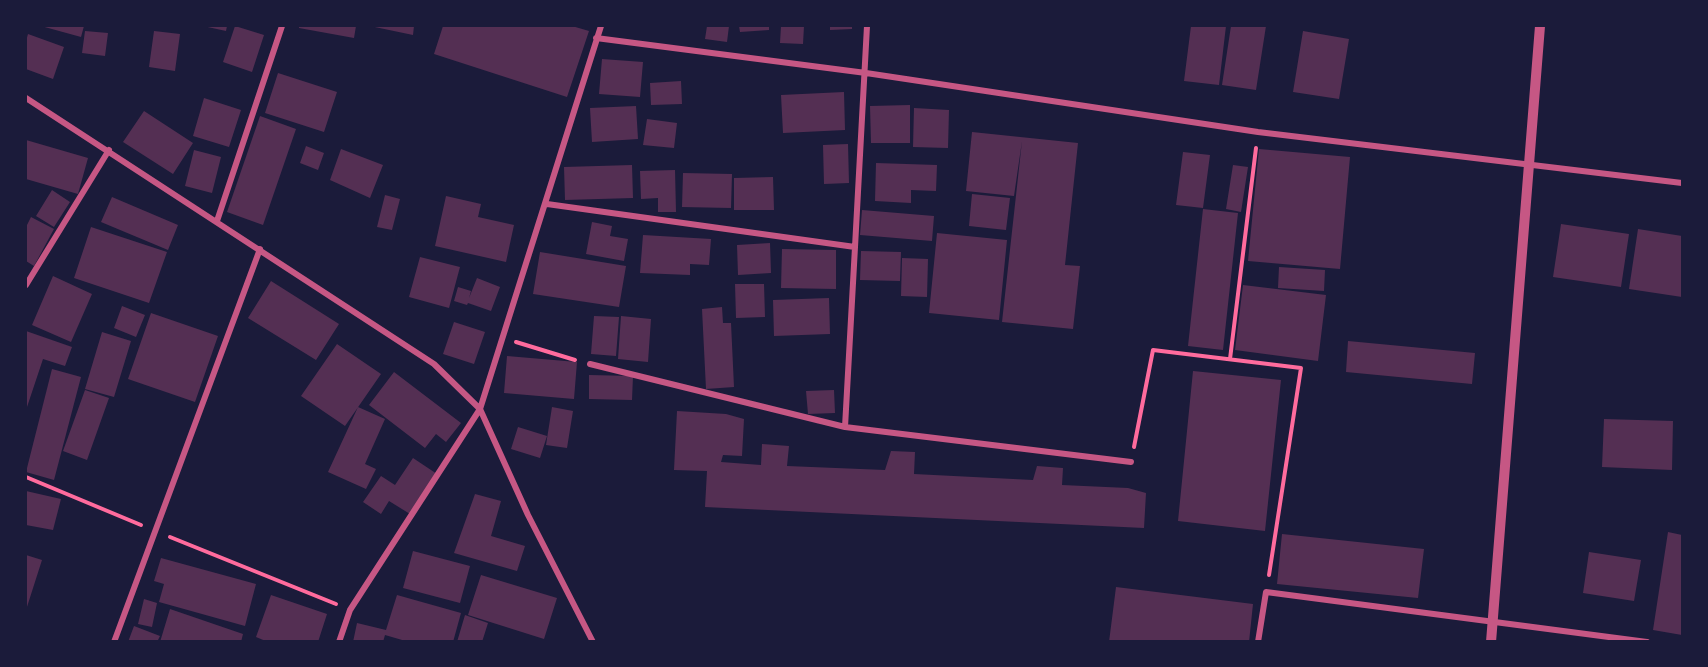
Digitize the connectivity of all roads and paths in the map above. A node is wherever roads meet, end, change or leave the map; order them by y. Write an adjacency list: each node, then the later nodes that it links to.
1 (282, 26): 13 (street)
2 (601, 26): 5 (street)
3 (867, 26): 6 (street)
4 (1540, 26): 10 (street)
5 (596, 38): 6 (street); 12 (street)
6 (866, 73): 8 (street); 14 (street)
7 (26, 98): 9 (street)
8 (1258, 132): 10 (street); 18 (path)
9 (109, 150): 13 (street); 16 (street)
10 (1528, 166): 11 (street); 27 (street)
11 (1683, 183)
12 (547, 204): 14 (street); 17 (street)
13 (217, 220): 15 (street)
14 (855, 247): 21 (street)
15 (260, 249): 20 (street); 24 (street)
16 (26, 285)
17 (501, 338): 19 (path); 20 (street)
18 (1230, 359): 22 (path); 25 (path)
19 (590, 364): 21 (street)
20 (480, 409): 26 (street); 30 (street)
21 (845, 427): 22 (street)
22 (1131, 462)
23 (26, 477): 24 (path)
24 (155, 531): 26 (path); 28 (street)
25 (1266, 592): 27 (street); 31 (street)
26 (350, 610): 29 (street)
27 (1493, 620): 32 (street); 33 (street)
28 (114, 642)
29 (339, 642)
30 (593, 642)
31 (1258, 642)
32 (1491, 642)
33 (1647, 642)

